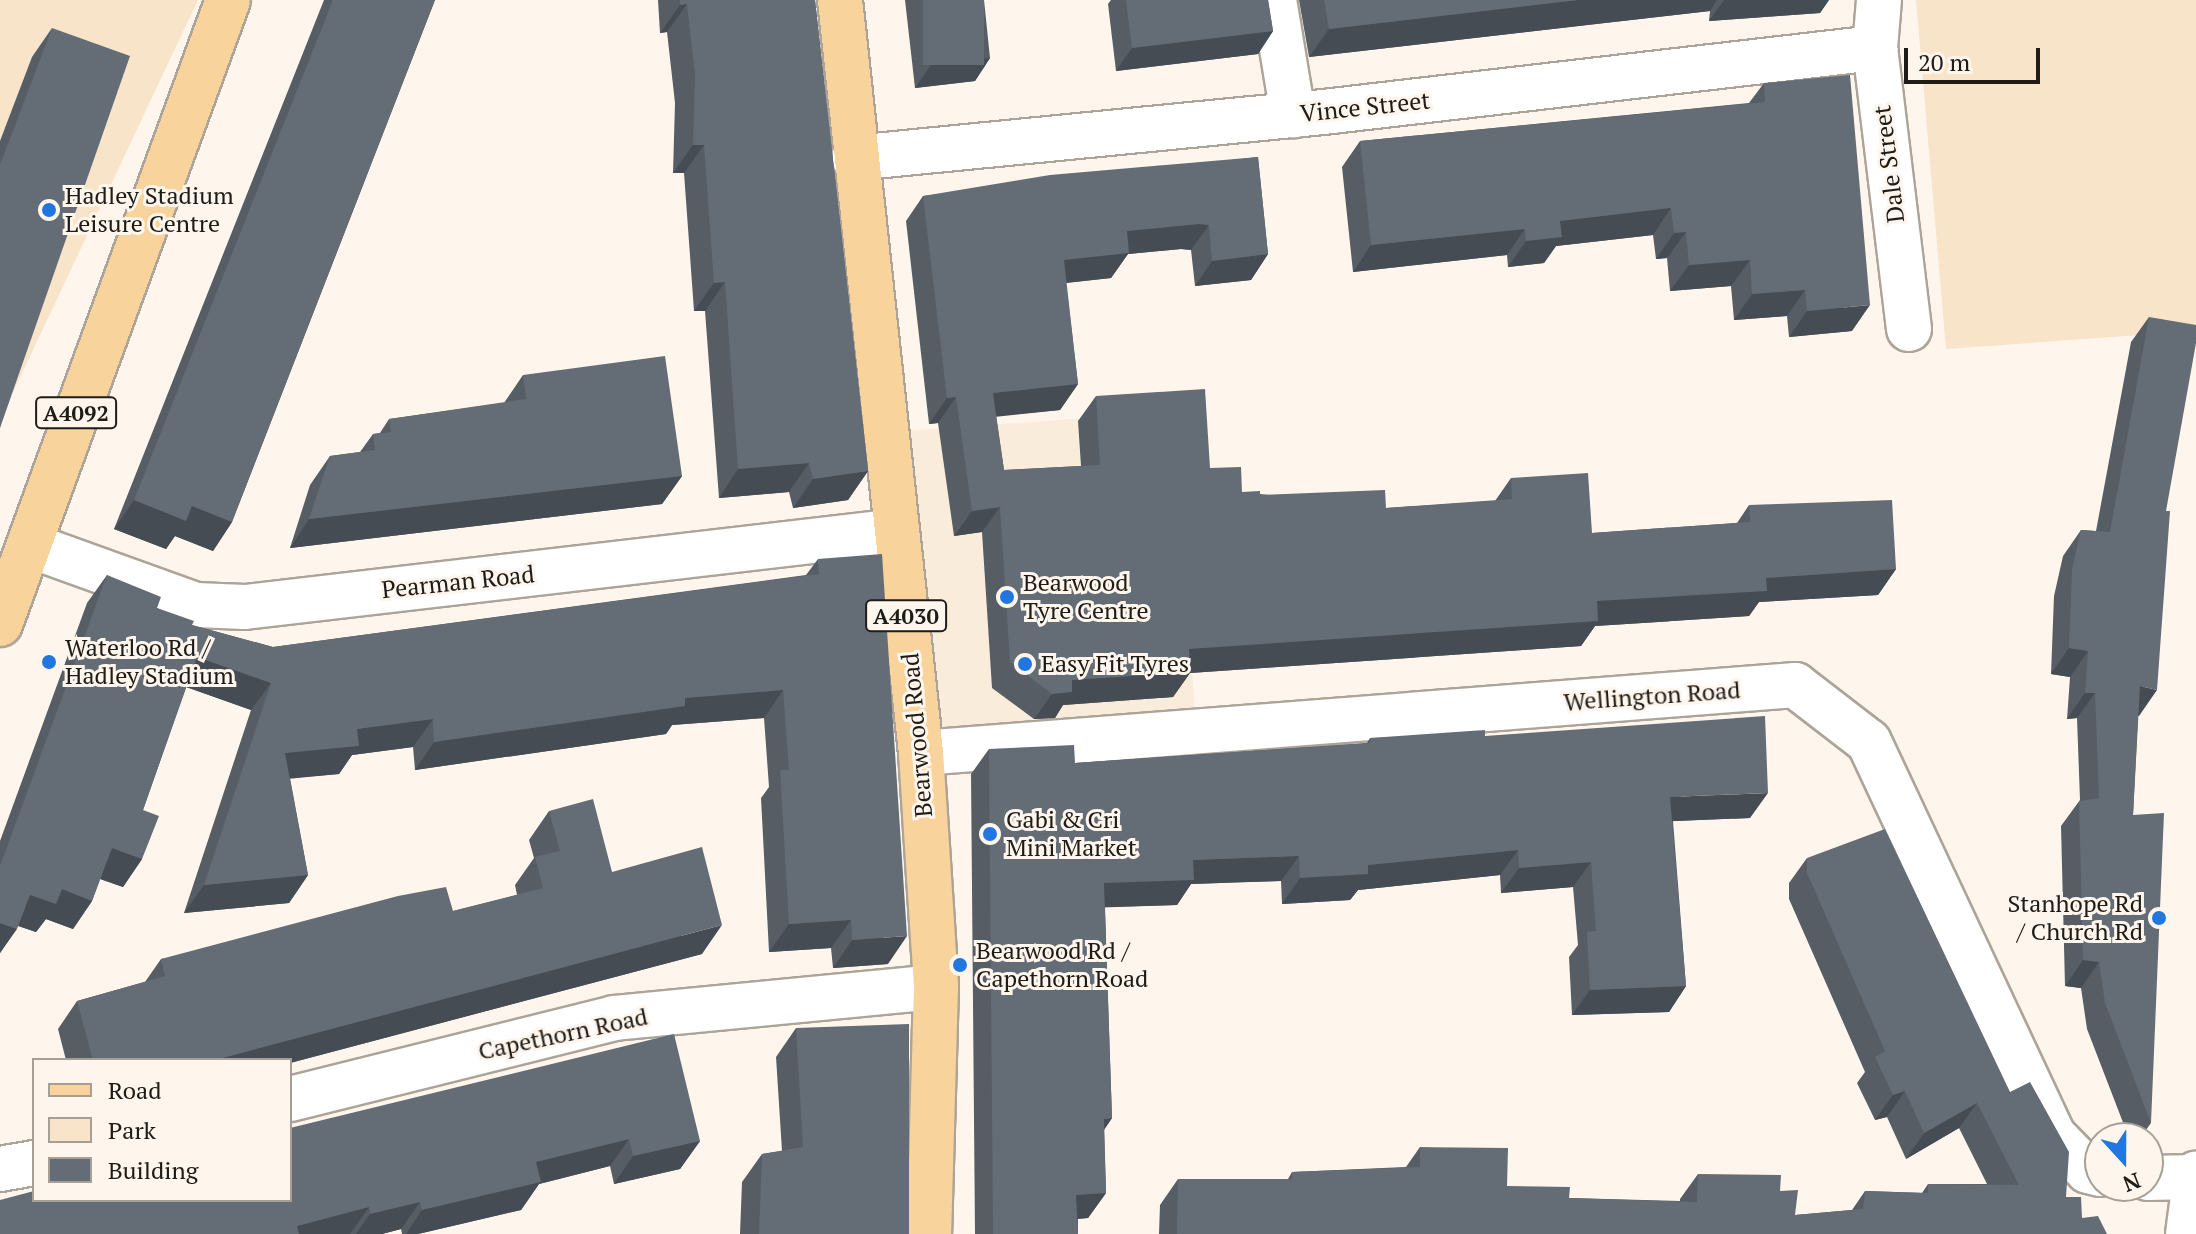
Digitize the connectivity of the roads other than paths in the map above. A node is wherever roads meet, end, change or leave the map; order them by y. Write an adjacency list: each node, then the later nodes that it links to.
1 (228, 0): 10 (main road, A4092)
2 (840, 0): 7 (main road, Bearwood Road / A4030)
3 (1274, 0): 6 (street)
4 (1879, 0): 5 (street, Dale Street)
5 (1875, 48): 6 (street, Vince Street); 8 (street, Dale Street)
6 (1293, 115): 7 (street, Vince Street)
7 (854, 158): 9 (main road, Bearwood Road / A4030)
8 (1909, 329)
9 (897, 531): 10 (street, Pearman Road); 12 (main road, Bearwood Road / A4030)
10 (29, 545): 11 (main road, A4092)
11 (0, 624)
12 (921, 753): 13 (main road, Bearwood Road / A4030); 16 (street, Wellington Road)
13 (936, 987): 14 (street, Capethorn Road); 20 (main road, Bearwood Road / A4030)
14 (292, 1098)
15 (32, 1163): 17 (street)
16 (2084, 1167)
17 (0, 1169)
18 (2196, 1175): 19 (street); 21 (street)
19 (2164, 1177)
20 (929, 1234)
21 (2188, 1234)

